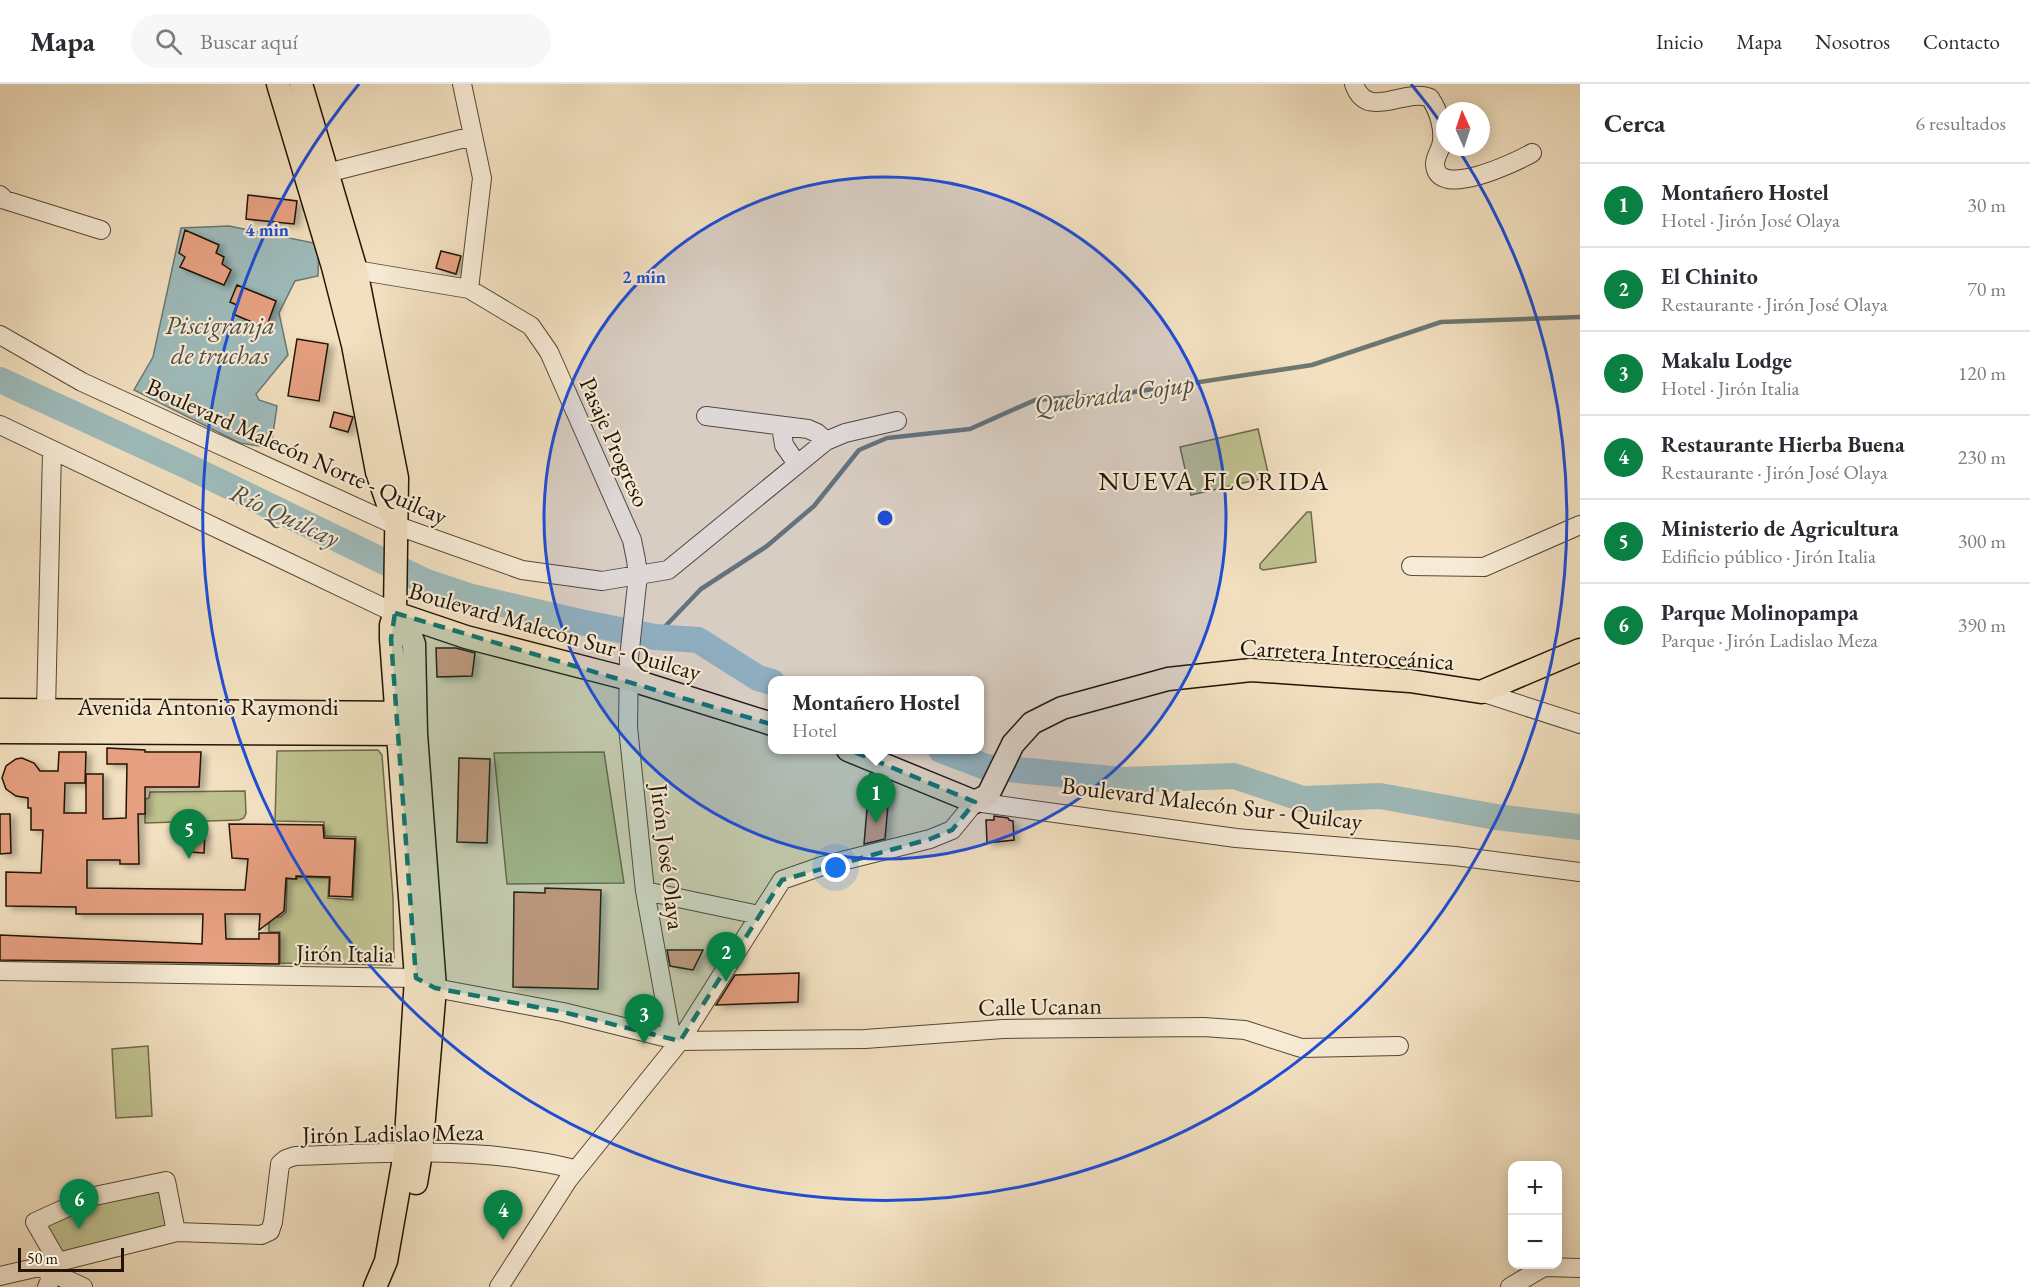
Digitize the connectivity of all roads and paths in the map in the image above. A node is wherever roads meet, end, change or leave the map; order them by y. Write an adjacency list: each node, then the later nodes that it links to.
1 (278, 84): 7 (main road)
2 (301, 84): 7 (main road)
3 (462, 84): 5 (street)
4 (1354, 84): 6 (street)
5 (473, 136): 7 (street); 12 (street)
6 (1532, 153)
7 (316, 175): 10 (main road); 11 (main road)
8 (0, 195): 9 (street)
9 (101, 230)
10 (333, 267): 11 (street); 22 (main road)
11 (356, 270): 12 (street); 22 (main road)
12 (469, 289): 24 (street, Pasaje Progreso)
13 (0, 335): 22 (street, Boulevard Malecón Norte - Quilcay)
14 (706, 416): 17 (street)
15 (897, 421): 18 (street, Boulevard Malecón Norte - Quilcay)
16 (0, 425): 19 (street, Boulevard Malecón Sur - Quilcay)
17 (781, 426): 18 (street); 20 (street)
18 (826, 441): 20 (street, Boulevard Malecón Norte - Quilcay)
19 (52, 451): 25 (street, Boulevard Malecón Sur - Quilcay); 30 (street)
20 (797, 464): 24 (street, Boulevard Malecón Norte - Quilcay)
21 (1580, 525): 23 (street)
22 (395, 534): 24 (street, Boulevard Malecón Norte - Quilcay); 25 (main road)
23 (1411, 566)
24 (637, 585): 27 (street, Pasaje Progreso)
25 (396, 605): 27 (main road, Boulevard Malecón Sur - Quilcay); 32 (main road)
26 (1580, 650): 28 (main road)
27 (629, 668): 31 (main road, Boulevard Malecón Sur - Quilcay); 38 (street, Jirón José Olaya)
28 (1481, 692): 33 (street, Carretera Interoceánica); 36 (main road, Carretera Interoceánica)
29 (0, 710): 30 (main road, Avenida Antonio Raymondi)
30 (46, 710): 32 (main road, Avenida Antonio Raymondi)
31 (768, 722)
32 (407, 723): 34 (main road, Avenida Antonio Raymondi); 41 (main road)
33 (1580, 724)
34 (0, 732)
35 (859, 754): 36 (main road, Boulevard Malecón Sur - Quilcay)
36 (981, 798): 37 (street, Boulevard Malecón Sur - Quilcay); 39 (street)
37 (1580, 872)
38 (645, 891): 39 (street); 42 (street, Jirón José Olaya)
39 (759, 915): 42 (street)
40 (0, 971): 41 (street, Jirón Italia)
41 (426, 983): 42 (street, Jirón Italia); 44 (main road)
42 (676, 1040): 43 (street, Calle Ucanan); 45 (street)
43 (1399, 1046)
44 (413, 1153): 45 (street, Jirón Ladislao Meza); 46 (street, Jirón Ladislao Meza); 51 (main road); 52 (main road)
45 (576, 1170): 53 (street)
46 (176, 1233): 48 (street, Jirón Ladislao Meza); 48 (street)
47 (1580, 1268): 54 (street)
48 (52, 1273): 49 (street, Jirón Ladislao Meza); 50 (street)
49 (0, 1276)
50 (83, 1287)
51 (375, 1287)
52 (393, 1287)
53 (499, 1287)
54 (1510, 1287)

